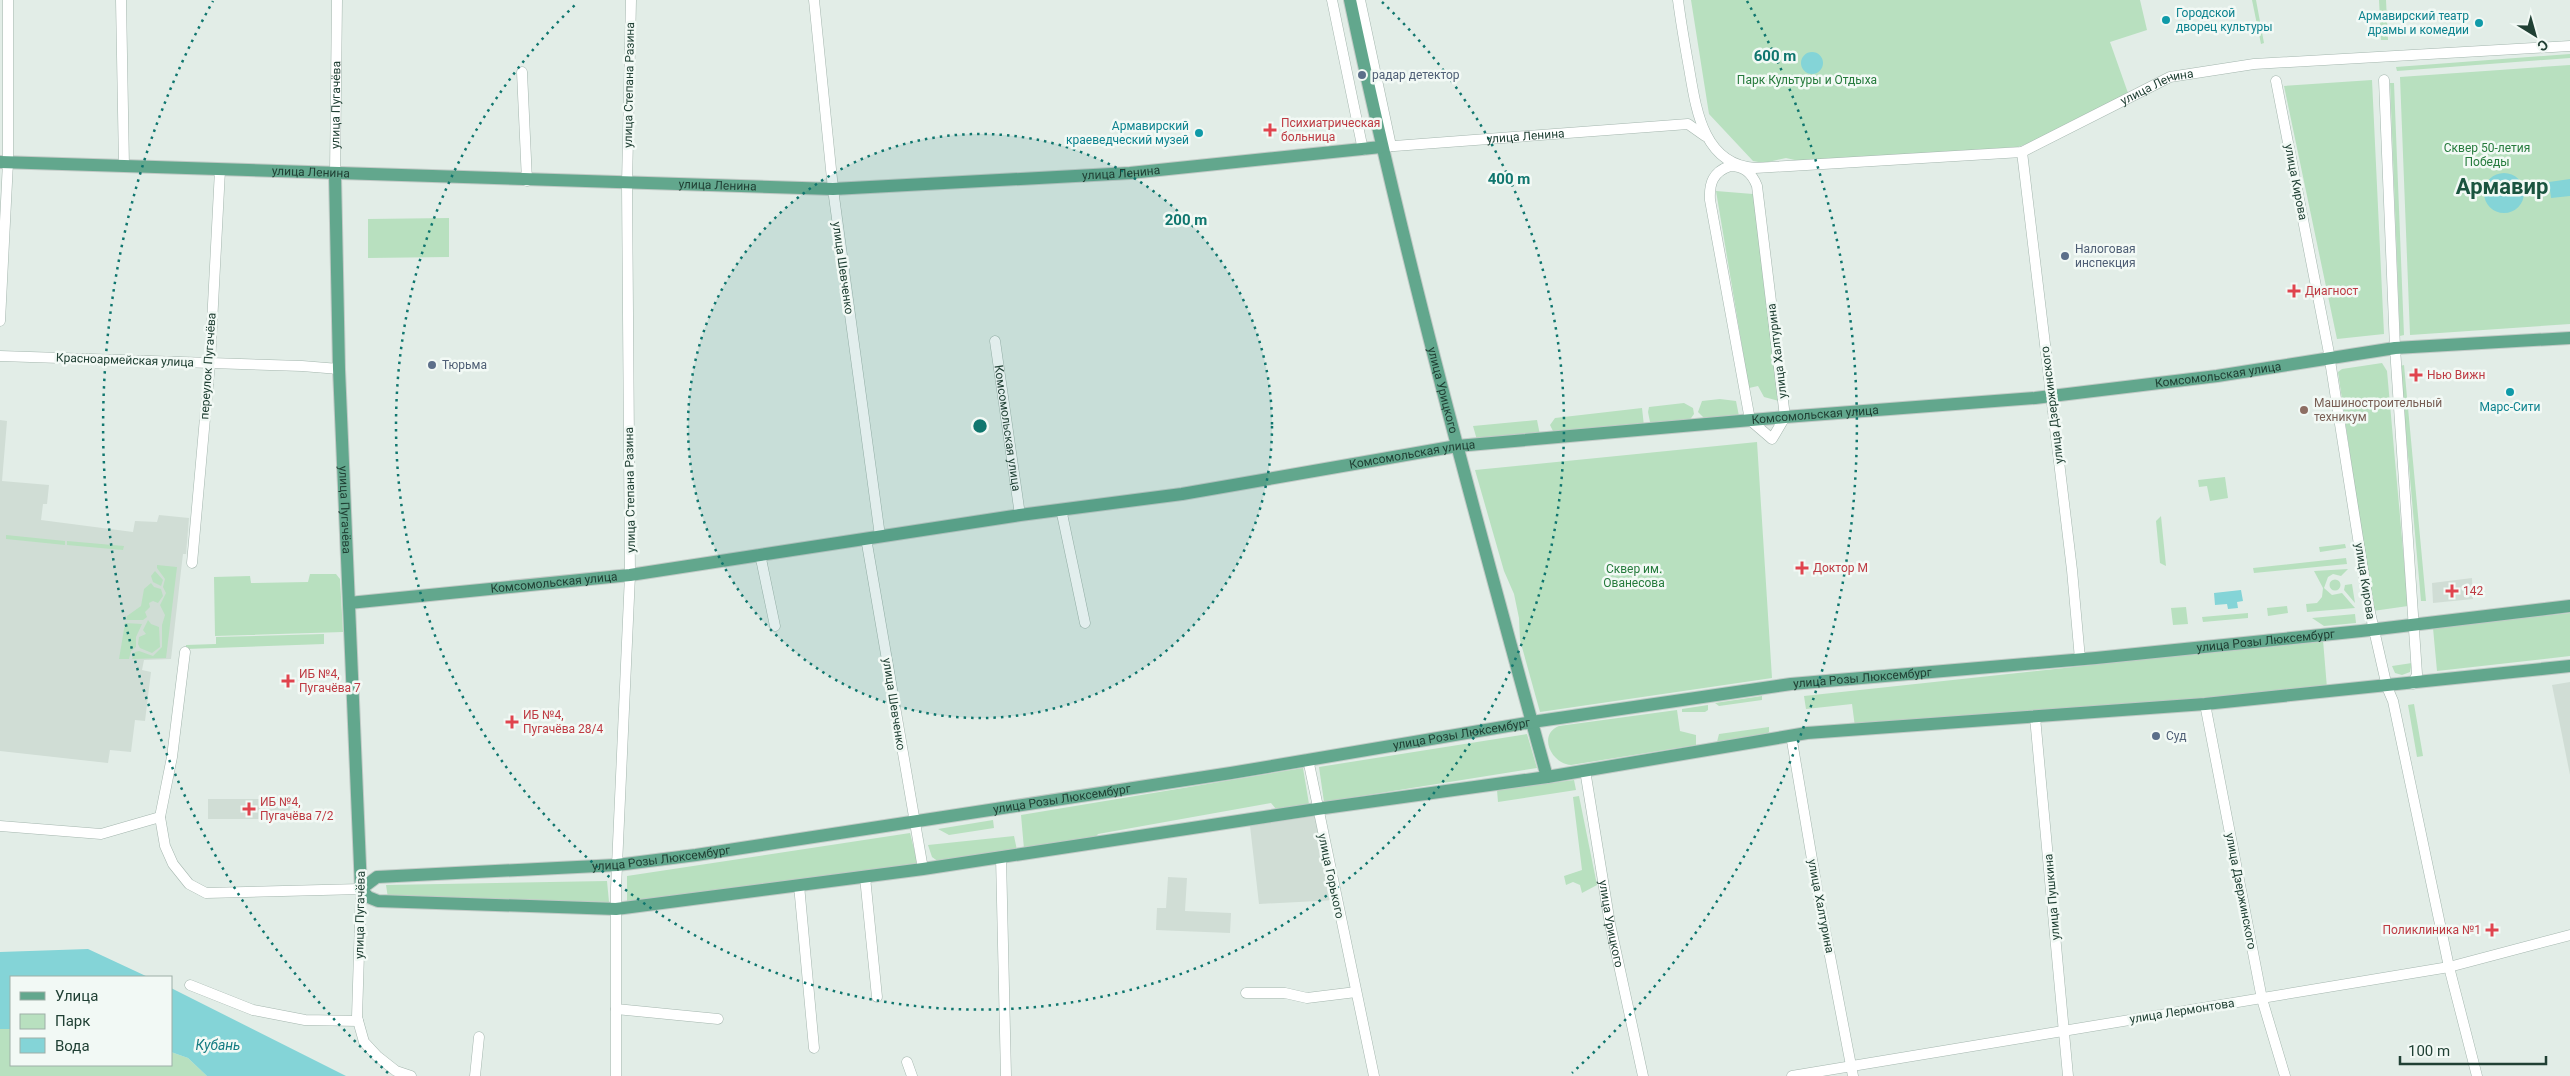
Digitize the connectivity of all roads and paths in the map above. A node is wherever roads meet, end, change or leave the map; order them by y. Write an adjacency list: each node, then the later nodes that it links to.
1 (8, 0): 18 (street)
2 (121, 0): 19 (street)
3 (337, 0): 23 (street, улица Пугачёва)
4 (631, 0): 25 (street, улица Степана Разина)
5 (814, 0): 26 (street, улица Шевченко)
6 (1332, 0): 16 (street)
7 (1350, 0): 15 (main road, улица Урицкого)
8 (1360, 0): 15 (street, улица Урицкого)
9 (1678, 0): 14 (street, улица Халтурина)
10 (2570, 46): 17 (street, улица Ленина)
11 (522, 72): 24 (street)
12 (2384, 80): 30 (street)
13 (2276, 81): 32 (street, улица Кирова)
14 (1709, 140): 15 (street, улица Ленина); 20 (street, улица Халтурина)
15 (1386, 147): 16 (main road, улица Ленина); 38 (main road, улица Урицкого)
16 (1363, 150): 26 (main road, улица Ленина)
17 (2022, 152): 21 (street, улица Ленина); 35 (street, улица Дзержинского)
18 (4, 162): 19 (main road, улица Ленина); 27 (street)
19 (124, 166): 22 (main road, улица Ленина)
20 (1739, 166): 21 (street, улица Халтурина); 36 (street, улица Халтурина); 37 (street)
21 (1755, 168)
22 (220, 170): 23 (main road, улица Ленина); 33 (street, переулок Пугачёва)
23 (335, 174): 24 (main road, улица Ленина); 34 (main road, улица Пугачёва)
24 (527, 181): 25 (main road, улица Ленина)
25 (627, 184): 26 (main road, улица Ленина); 45 (street, улица Степана Разина)
26 (833, 189): 41 (street, улица Шевченко)
27 (0, 321)
28 (2570, 338): 30 (main road, Комсомольская улица)
29 (995, 340): 40 (street, Комсомольская улица)
30 (2394, 348): 32 (main road, Комсомольская улица); 49 (street)
31 (0, 356): 33 (street, Красноармейская улица)
32 (2330, 359): 35 (main road, Комсомольская улица); 51 (street, улица Кирова)
33 (210, 362): 34 (street, Красноармейская улица); 44 (street, переулок Пугачёва)
34 (339, 370): 46 (main road, улица Пугачёва)
35 (2050, 397): 36 (main road, Комсомольская улица); 53 (street, улица Дзержинского)
36 (1785, 417): 37 (main road, Комсомольская улица); 37 (street, улица Халтурина)
37 (1750, 420): 38 (main road, Комсомольская улица)
38 (1457, 446): 39 (main road, Комсомольская улица); 59 (main road, улица Урицкого)
39 (1061, 509): 40 (main road, Комсомольская улица); 48 (street)
40 (1020, 514): 41 (main road, Комсомольская улица)
41 (880, 536): 42 (main road, Комсомольская улица)
42 (866, 538): 43 (main road, Комсомольская улица); 66 (street, улица Шевченко)
43 (760, 554): 45 (main road, Комсомольская улица); 50 (street)
44 (192, 563)
45 (630, 575): 46 (main road, Комсомольская улица); 69 (street, улица Степана Разина)
46 (349, 603): 73 (main road, улица Пугачёва)
47 (2570, 606): 49 (main road, улица Розы Люксембург)
48 (1085, 624)
49 (2413, 625): 51 (main road, улица Розы Люксембург); 55 (street)
50 (775, 626)
51 (2374, 629): 53 (main road, улица Розы Люксембург); 56 (street, улица Кирова)
52 (185, 652): 65 (street)
53 (2080, 659): 59 (main road, улица Розы Люксембург)
54 (2570, 666): 55 (main road)
55 (2413, 684): 56 (main road)
56 (2387, 687): 57 (main road); 76 (street, улица Кирова)
57 (2206, 704): 58 (main road); 81 (street, улица Дзержинского)
58 (2035, 718): 60 (main road); 85 (street, улица Пушкина)
59 (1532, 722): 61 (main road, улица Розы Люксембург); 63 (main road, улица Урицкого)
60 (1791, 735): 62 (main road); 89 (street, улица Халтурина)
61 (1308, 760): 64 (street, улица Горького); 66 (main road, улица Розы Люксембург)
62 (1585, 770): 63 (main road); 96 (street, улица Урицкого)
63 (1547, 777): 64 (main road)
64 (1317, 809): 68 (main road); 78 (street, улица Горького)
65 (160, 817): 67 (street); 73 (street, улица Розы Люксембург)
66 (914, 822): 69 (main road, улица Розы Люксембург); 70 (street, улица Шевченко)
67 (0, 826)
68 (1001, 857): 70 (main road); 94 (street)
69 (617, 865): 73 (main road, улица Розы Люксембург); 74 (street, улица Степана Разина)
70 (923, 869): 71 (main road)
71 (865, 877): 72 (main road); 80 (street)
72 (799, 886): 74 (main road); 87 (street)
73 (362, 889): 74 (main road); 84 (street, улица Пугачёва)
74 (616, 909): 82 (street, улица Степана Разина)
75 (2570, 935): 76 (street, улица Лермонтова)
76 (2449, 967): 81 (street, улица Лермонтова); 101 (street, улица Кирова)
77 (190, 985): 84 (street)
78 (1356, 992): 79 (street); 95 (street, улица Горького)
79 (1246, 993)
80 (878, 997)
81 (2262, 999): 85 (street, улица Лермонтова); 100 (street, улица Дзержинского)
82 (616, 1009): 83 (street); 92 (street, улица Степана Разина)
83 (718, 1019)
84 (358, 1021): 90 (street, улица Пугачёва)
85 (2065, 1029): 89 (street, улица Лермонтова); 99 (street, улица Пушкина)
86 (479, 1037): 91 (street)
87 (814, 1048)
88 (907, 1062): 93 (street)
89 (1851, 1065): 97 (street, улица Лермонтова); 98 (street, улица Халтурина)
90 (412, 1076)
91 (475, 1076)
92 (616, 1076)
93 (912, 1076)
94 (1006, 1076)
95 (1374, 1076)
96 (1643, 1076)
97 (1792, 1076)
98 (1853, 1076)
99 (2068, 1076)
100 (2286, 1076)
101 (2477, 1076)

